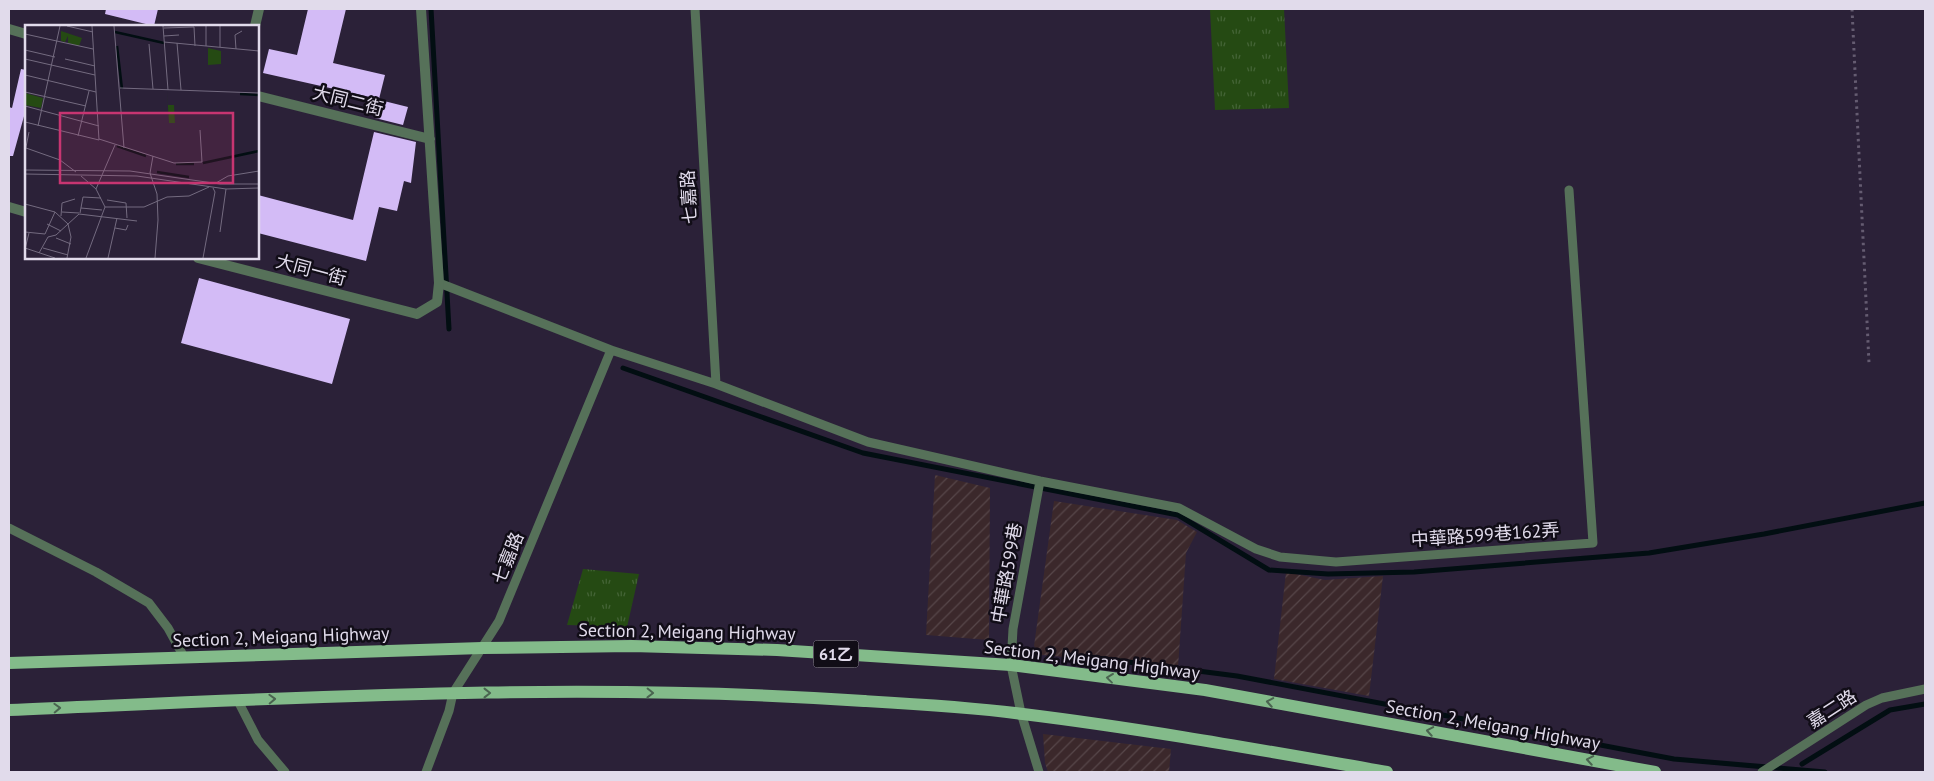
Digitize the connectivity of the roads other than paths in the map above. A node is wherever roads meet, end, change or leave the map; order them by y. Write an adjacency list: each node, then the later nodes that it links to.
1 (259, 9): 4 (street)
2 (421, 9): 8 (street)
3 (695, 9): 15 (lane, 七嘉路)
4 (255, 25)
5 (9, 29): 6 (street)
6 (25, 34)
7 (259, 96): 8 (street, 大同二街)
8 (430, 139): 13 (street)
9 (1569, 190): 16 (lane, 中華路599巷162弄)
10 (9, 207): 11 (street)
11 (25, 212)
12 (204, 259): 13 (street, 大同一街)
13 (439, 283): 14 (lane)
14 (611, 350): 15 (lane); 18 (lane, 七嘉路)
15 (716, 384): 16 (lane)
16 (1040, 481): 21 (lane, 中華路599巷)
17 (9, 528): 19 (lane)
18 (482, 648): 19 (main road, Section 2, Meigang Highway / 61乙); 21 (main road, Section 2, Meigang Highway / 61乙); 23 (lane, 七嘉路)
19 (184, 657): 20 (main road, Section 2, Meigang Highway / 61乙)
20 (9, 663)
21 (1011, 665): 26 (lane, 中華路599巷); 31 (main road, Section 2, Meigang Highway / 61乙, one-way to 21)
22 (1925, 689): 32 (lane, 嘉二路)
23 (453, 693): 24 (main road, one-way to 23); 26 (main road, one-way to 26); 28 (lane, 七嘉路)
24 (238, 701): 25 (main road, one-way to 24); 27 (lane)
25 (9, 710)
26 (1020, 713): 29 (lane, 中華路599巷); 30 (main road)
27 (285, 772)
28 (426, 772)
29 (1039, 772)
30 (1387, 772)
31 (1655, 772)
32 (1762, 772)

